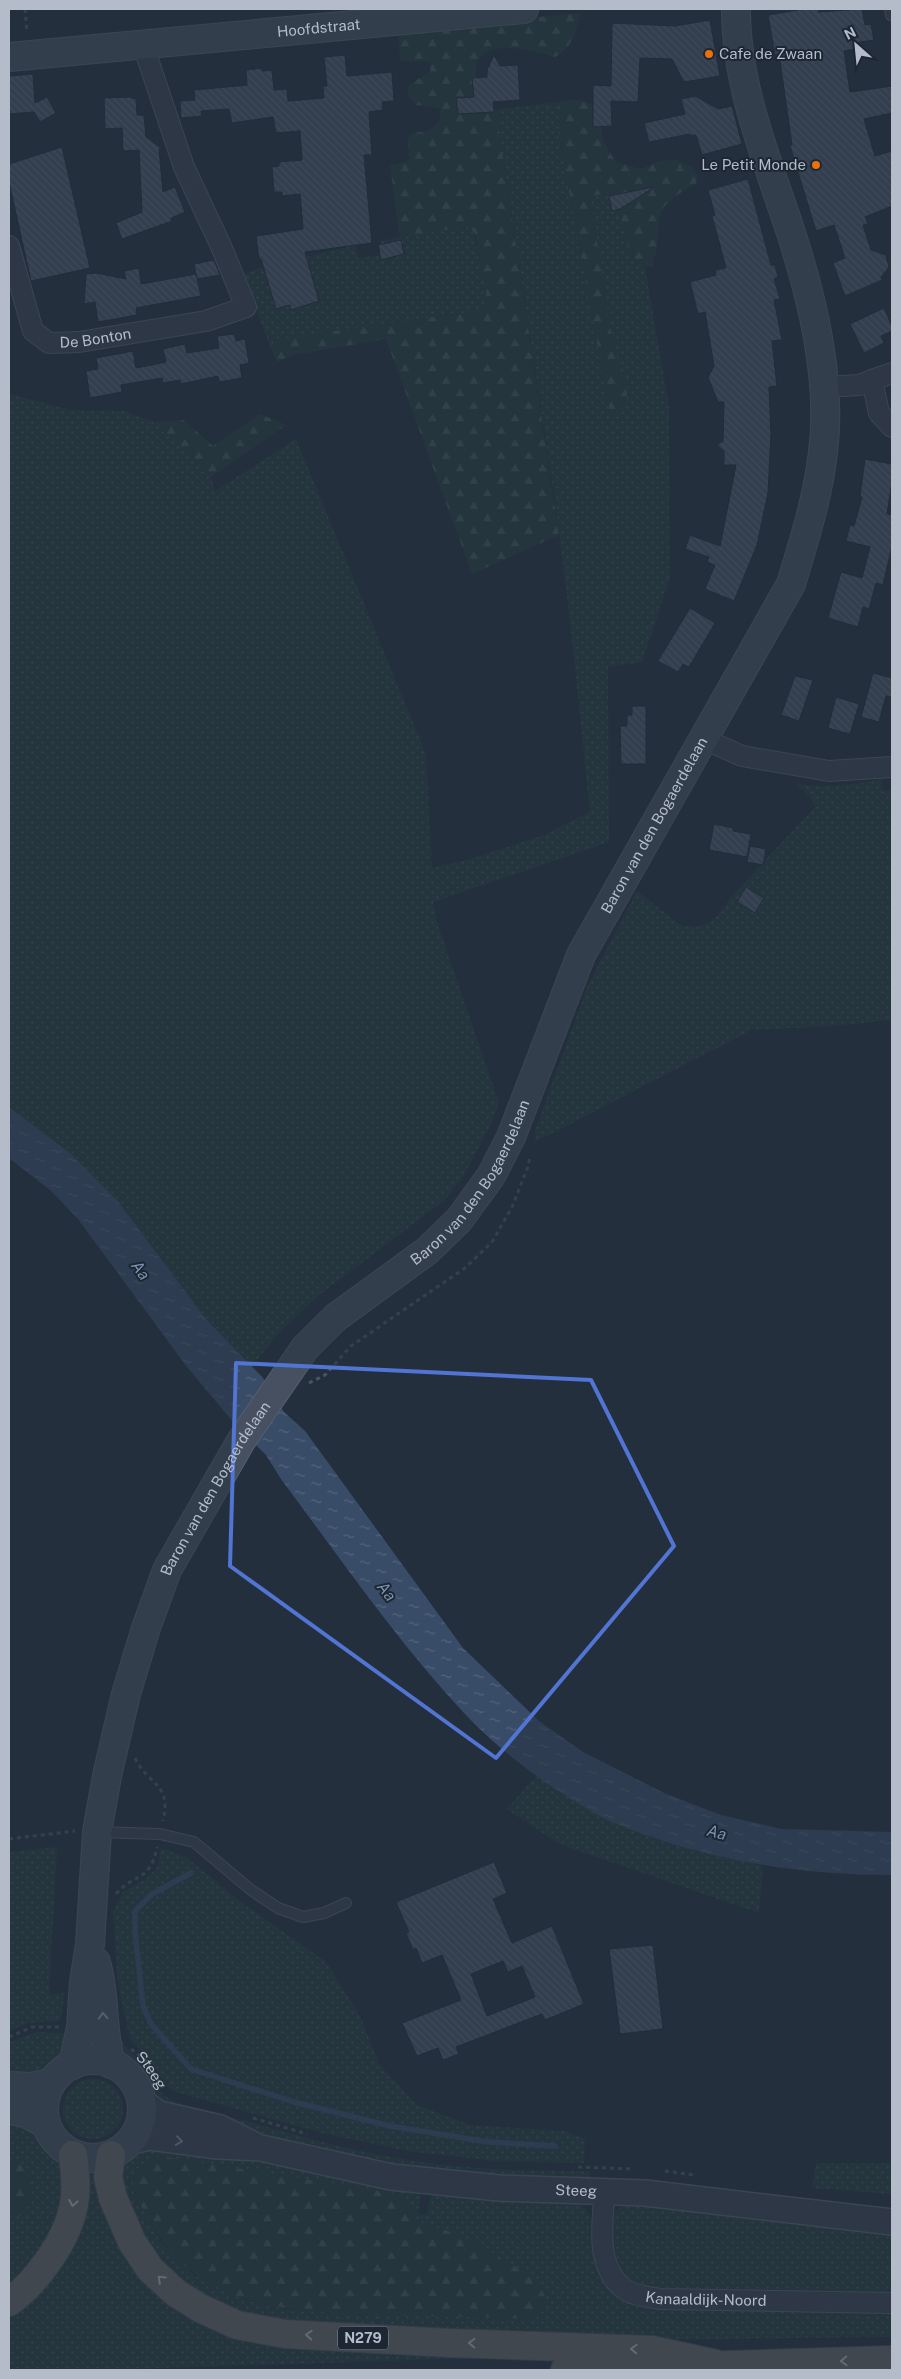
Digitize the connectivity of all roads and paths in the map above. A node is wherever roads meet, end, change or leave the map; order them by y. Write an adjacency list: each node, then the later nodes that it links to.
1 (524, 9): 3 (main road, Hoofdstraat)
2 (736, 9): 8 (main road, Baron van den Bogaerdelaan)
3 (143, 45): 4 (main road, Hoofdstraat); 5 (street, De Bonton)
4 (9, 57)
5 (9, 246)
6 (892, 374): 7 (street)
7 (872, 380): 8 (street); 9 (street)
8 (825, 387): 10 (main road, Baron van den Bogaerdelaan)
9 (892, 427)
10 (704, 739): 11 (street); 13 (main road, Baron van den Bogaerdelaan)
11 (892, 767)
12 (135, 1754): 14 (path)
13 (87, 1831): 14 (lane); 15 (path); 18 (main road, Baron van den Bogaerdelaan)
14 (160, 1834): 16 (path); 17 (lane)
15 (9, 1838)
16 (114, 1898)
17 (346, 1903)
18 (90, 1944): 22 (main road, Baron van den Bogaerdelaan); 23 (main road, Baron van den Bogaerdelaan, one-way to 18)
19 (65, 2027): 20 (path)
20 (9, 2037)
21 (126, 2041): 26 (path, Steeg)
22 (73, 2064): 23 (main road); 24 (main road)
23 (111, 2064): 27 (main road)
24 (51, 2083): 25 (main road); 30 (main road)
25 (9, 2086)
26 (168, 2094)
27 (141, 2101): 32 (main road); 33 (street, Steeg)
28 (9, 2110): 30 (main road)
29 (243, 2116): 31 (path)
30 (46, 2124): 34 (main road)
31 (316, 2137)
32 (121, 2148): 33 (street, Steeg, one-way to 33); 34 (main road); 41 (highway, N279, one-way to 32)
33 (261, 2148): 36 (street, Steeg)
34 (73, 2155): 38 (highway, one-way to 38)
35 (571, 2167): 36 (path, Steeg)
36 (605, 2178): 37 (street, Steeg); 39 (street, Kanaaldijk-Noord)
37 (892, 2222)
38 (9, 2302)
39 (892, 2303)
40 (892, 2360): 41 (highway, N279, one-way to 41)
41 (716, 2364): 42 (highway, N279)
42 (566, 2370)

